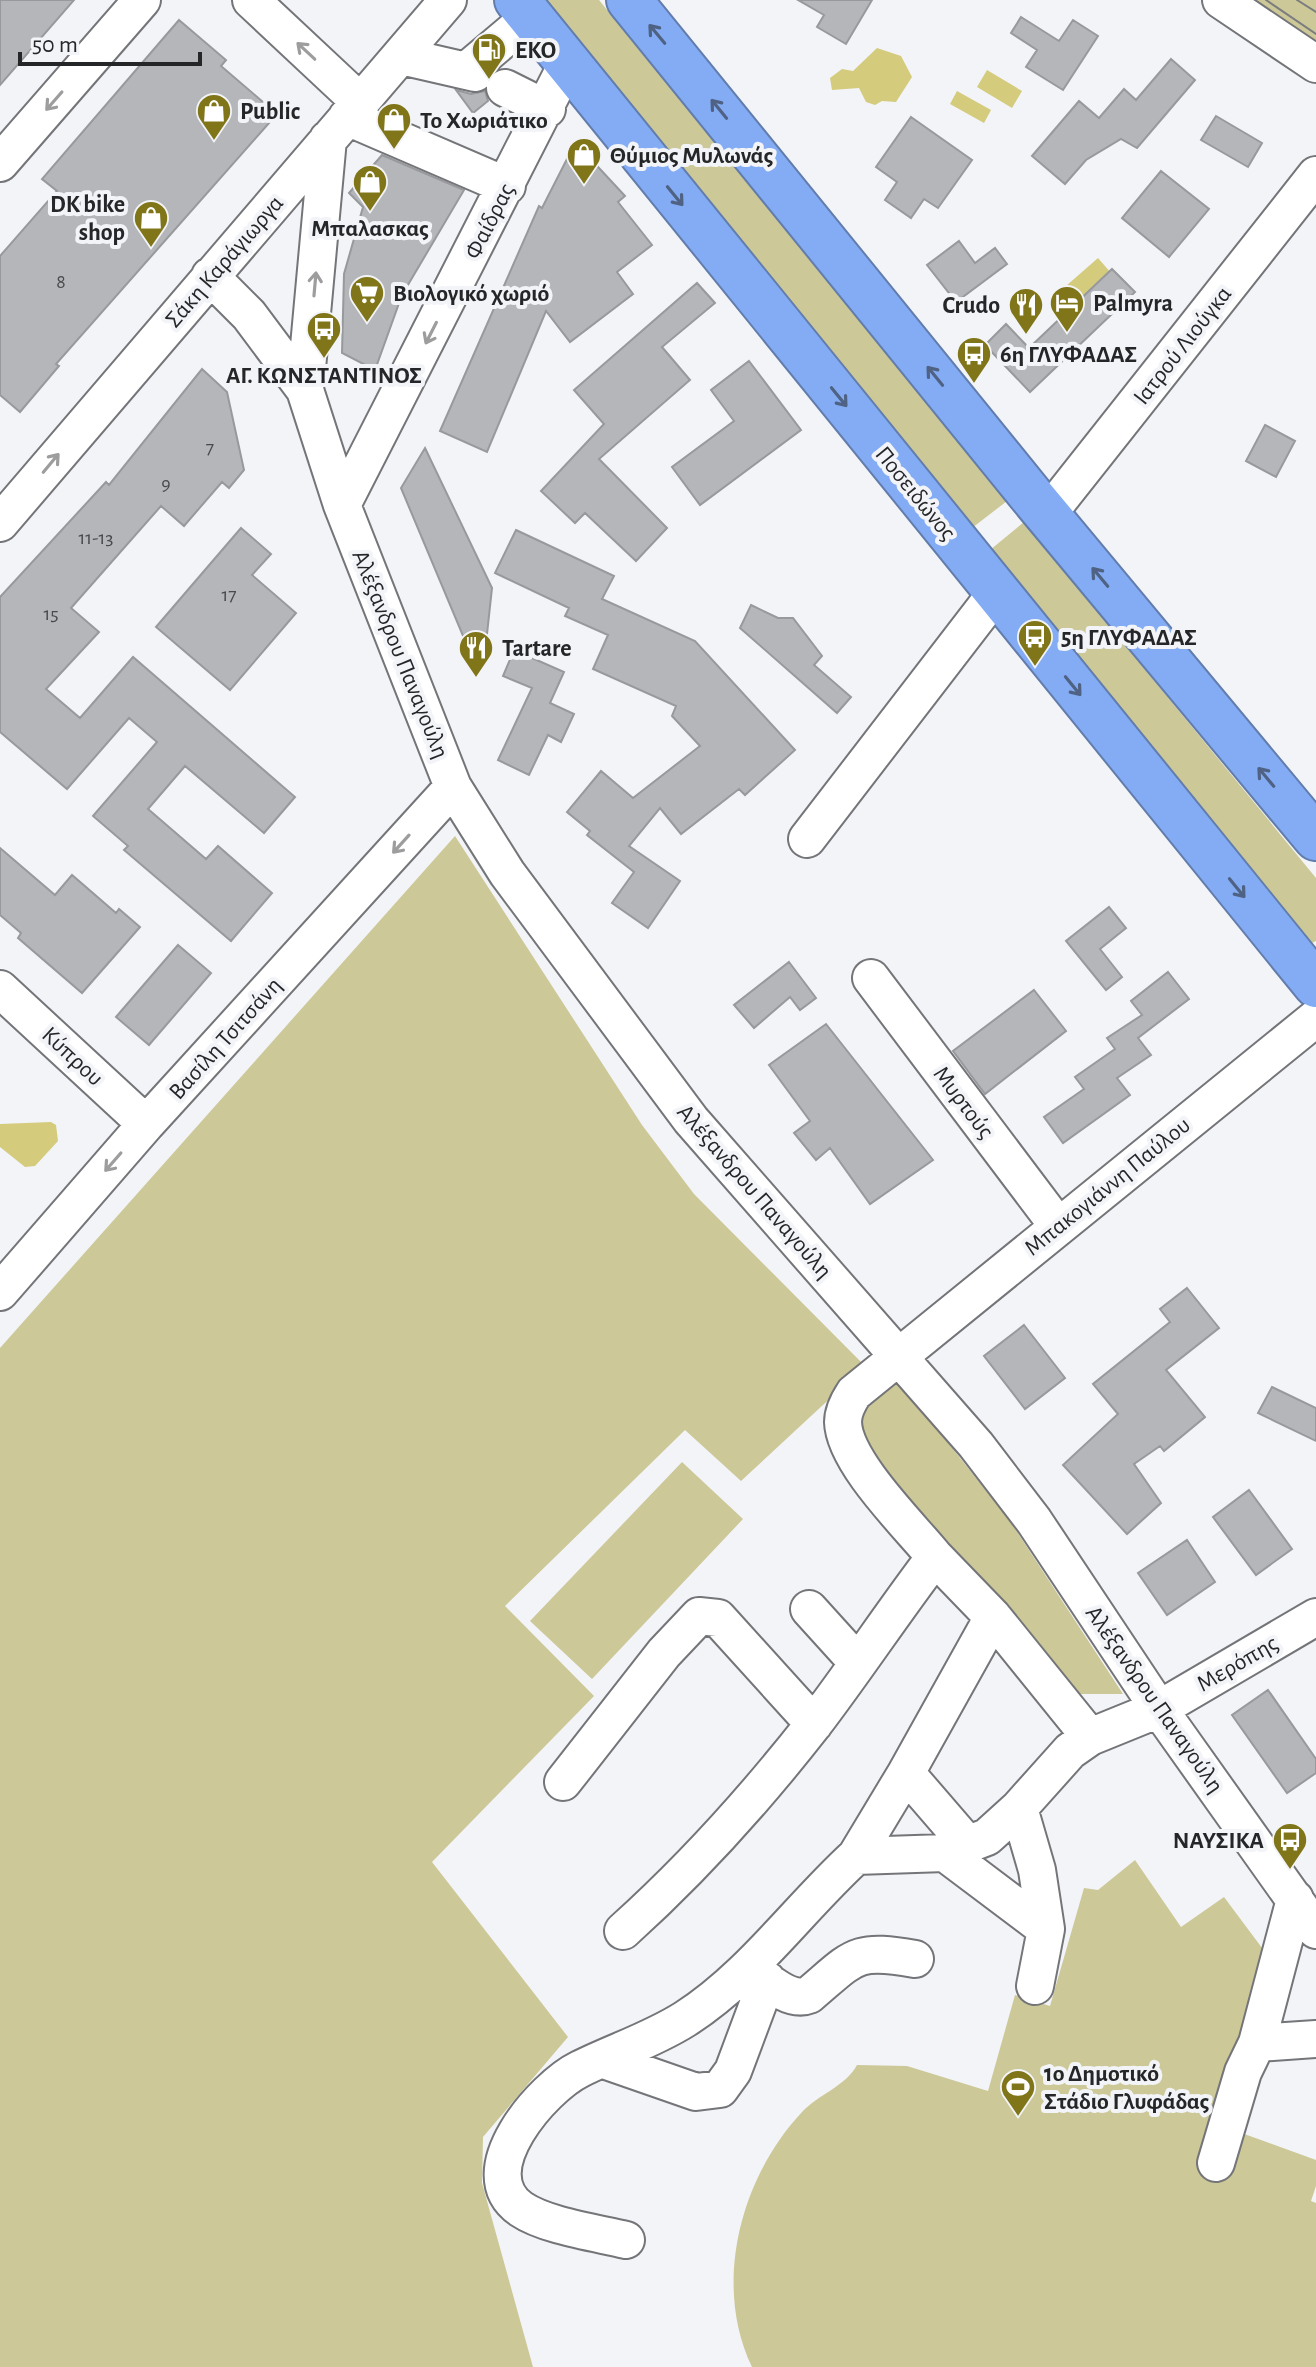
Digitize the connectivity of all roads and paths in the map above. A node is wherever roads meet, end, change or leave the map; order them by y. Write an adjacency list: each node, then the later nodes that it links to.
1 (142, 0): 13 (street, one-way to 13)
2 (251, 0): 12 (street, one-way to 2)
3 (448, 0): 7 (street, Σάκη Καράγιωργα)
4 (629, 0): 19 (highway, one-way to 4)
5 (1221, 0): 9 (street)
6 (524, 8): 8 (highway, Ποσειδώνος); 10 (street)
7 (401, 56): 10 (street); 12 (street, Σάκη Καράγιωργα)
8 (567, 64): 11 (street, Φαίδρας); 21 (highway, Ποσειδώνος, one-way to 21)
9 (1316, 64)
10 (482, 77): 11 (street)
11 (547, 109): 15 (street, Φαίδρας)
12 (345, 120): 15 (street); 16 (street, Σάκη Καράγιωργα); 17 (street, Αλέξανδρου Παναγούλη, one-way to 12)
13 (0, 163)
14 (1316, 175): 19 (street, Ιατρού Λιούγκα)
15 (507, 186): 18 (street, Φαίδρας, one-way to 18)
16 (210, 276): 17 (street, Αλέξανδρου Παναγούλη); 20 (street, Σάκη Καράγιωργα, one-way to 16)
17 (305, 390): 18 (street, Αλέξανδρου Παναγούλη)
18 (342, 505): 22 (street, Αλέξανδρου Παναγούλη)
19 (1048, 514): 23 (highway, one-way to 19)
20 (0, 523)
21 (997, 592): 24 (street); 26 (highway, Ποσειδώνος, one-way to 26)
22 (453, 787): 29 (street, Βασίλη Τσιτσάνη, one-way to 29); 32 (street, Αλέξανδρου Παναγούλη)
23 (1316, 838)
24 (807, 839)
25 (871, 978): 30 (street, Μυρτούς)
26 (1316, 985)
27 (0, 989): 29 (street, Κύπρου)
28 (1316, 1018): 30 (street, Μπακογιάννη Παύλου)
29 (146, 1124): 31 (street, Βασίλη Τσιτσάνη, one-way to 31)
30 (1058, 1226): 32 (street, Μπακογιάννη Παύλου)
31 (0, 1292)
32 (899, 1356): 33 (street, Μπακογιάννη Παύλου); 38 (street, Αλέξανδρου Παναγούλη)
33 (935, 1557): 35 (street, Μπακογιάννη Παύλου); 37 (street)
34 (809, 1609): 37 (street)
35 (993, 1617): 40 (street, Μπακογιάννη Παύλου); 41 (street)
36 (1316, 1617): 38 (street, Μερόπης)
37 (857, 1662): 39 (street)
38 (1159, 1709): 40 (street, Μερόπης); 46 (street, Αλέξανδρου Παναγούλη)
39 (814, 1724): 42 (street); 49 (street)
40 (1090, 1737): 43 (street, Μερόπης)
41 (906, 1773): 44 (street); 45 (street)
42 (563, 1782)
43 (1019, 1808): 44 (street, Μερόπης); 47 (street)
44 (957, 1850): 45 (street); 47 (street)
45 (856, 1856): 51 (street)
46 (1295, 1899): 48 (street, Αλέξανδρου Παναγούλη); 54 (street)
47 (1046, 1929): 52 (street)
48 (1316, 1930)
49 (623, 1931)
50 (915, 1959): 51 (street)
51 (758, 1974): 55 (street); 55 (street)
52 (1035, 1986)
53 (1316, 2039): 54 (street)
54 (1257, 2043): 56 (street)
55 (604, 2060): 57 (street)
56 (1216, 2163)
57 (626, 2240)

